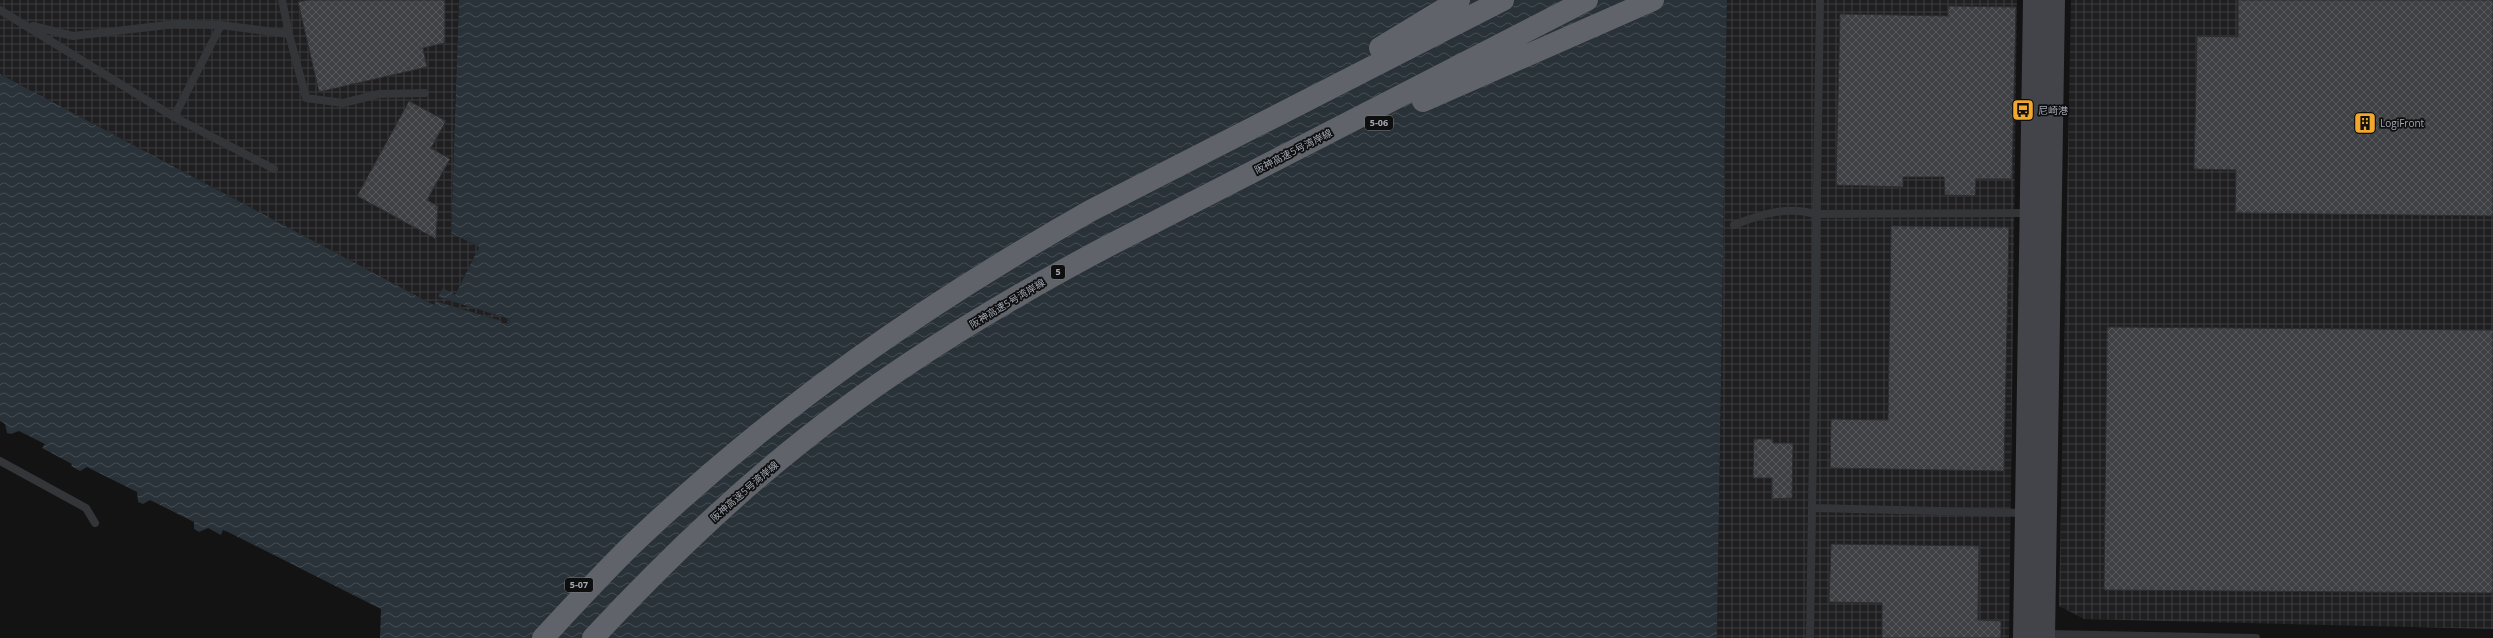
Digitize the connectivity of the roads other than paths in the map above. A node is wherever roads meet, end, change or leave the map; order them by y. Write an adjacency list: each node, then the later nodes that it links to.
1 (282, 0): 12 (lane)
2 (1459, 0): 15 (highway)
3 (1502, 0): 15 (highway)
4 (1587, 0): 20 (highway, 阪神高速5号湾岸線 / 5)
5 (1653, 0): 20 (highway, 5-06)
6 (1820, 0): 18 (lane)
7 (2034, 0): 17 (street)
8 (2054, 0): 17 (street)
9 (0, 10): 10 (lane)
10 (16, 20): 11 (lane); 14 (lane)
11 (220, 25): 12 (lane); 14 (lane)
12 (289, 34): 13 (lane)
13 (425, 93)
14 (174, 117): 16 (lane)
15 (1235, 137): 25 (highway)
16 (274, 169)
17 (2040, 213): 18 (lane); 23 (street)
18 (1815, 214): 19 (lane); 22 (lane)
19 (1734, 225)
20 (1108, 246): 29 (highway, 阪神高速5号湾岸線 / 5)
21 (0, 461): 24 (lane)
22 (1813, 508): 23 (lane); 30 (lane)
23 (2035, 513): 26 (street)
24 (95, 523)
25 (639, 538): 27 (highway, 5-07); 28 (highway)
26 (2037, 637): 31 (lane)
27 (525, 638)
28 (543, 638)
29 (593, 638)
30 (1810, 638)
31 (2256, 638)

